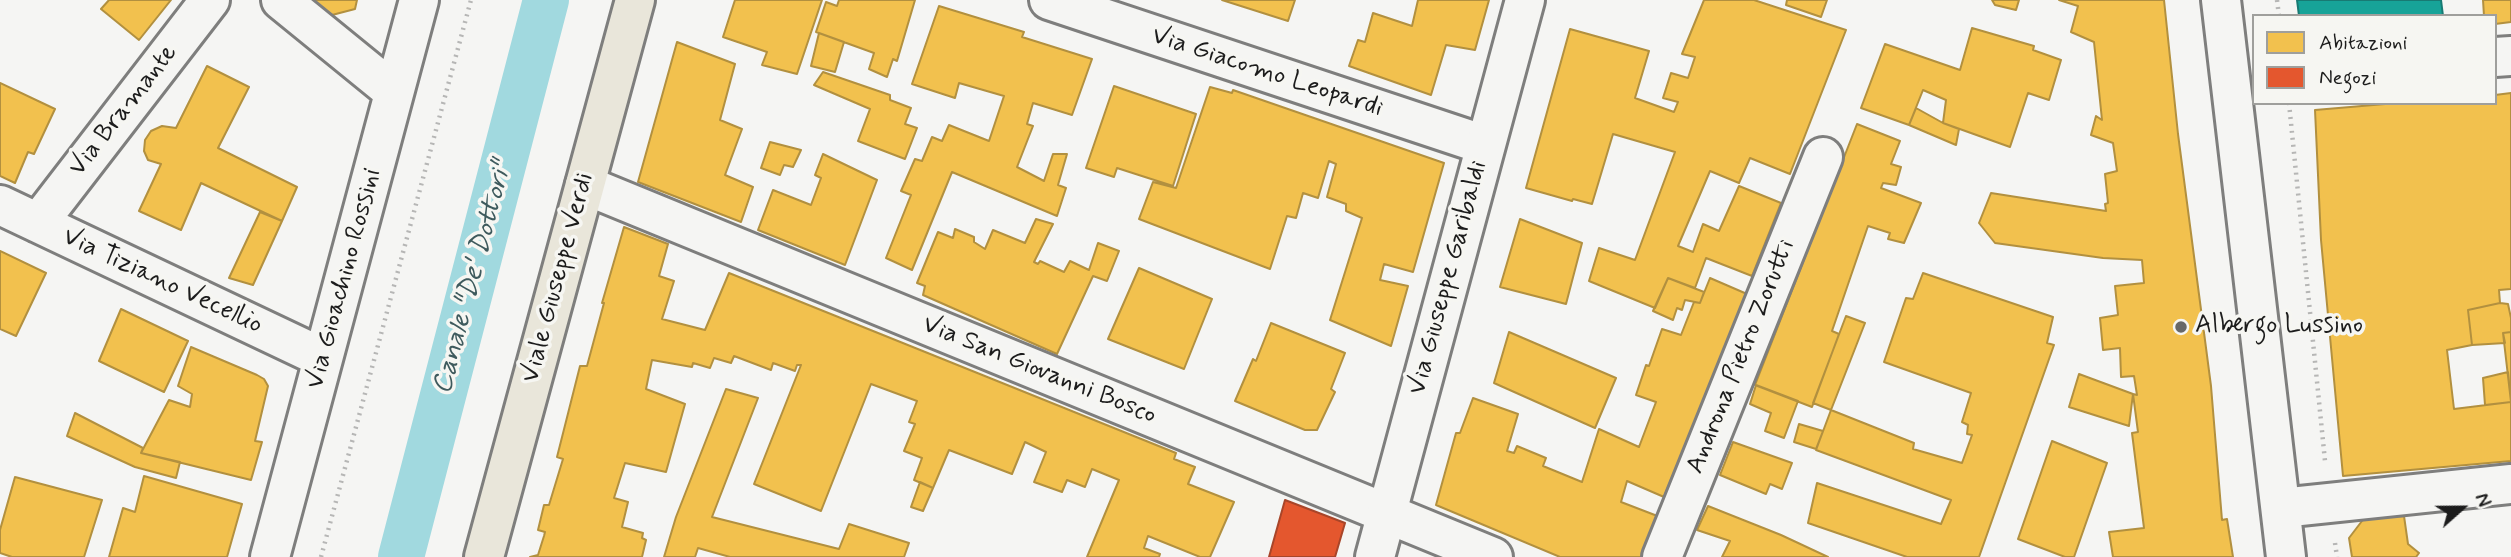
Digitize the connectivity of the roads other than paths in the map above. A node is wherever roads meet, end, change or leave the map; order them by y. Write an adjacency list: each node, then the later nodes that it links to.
1 (211, 0): 14 (street, Via Bramante)
2 (281, 0): 9 (street)
3 (419, 0): 9 (street, Via Gioachino Rossini)
4 (635, 0): 12 (main road, Viale Giuseppe Verdi)
5 (1049, 0): 10 (street, Via Giacomo Leopardi)
6 (1525, 0): 10 (street, Via Giuseppe Garibaldi)
7 (2221, 0): 8 (street)
8 (2242, 69): 17 (street)
9 (394, 92): 15 (street, Via Gioachino Rossini)
10 (1485, 145): 18 (street, Via Giuseppe Garibaldi)
11 (1823, 157): 23 (street, Androna Pietro Zorutti)
12 (585, 185): 18 (street, Via San Giovanni Bosco); 20 (main road, Viale Giuseppe Verdi)
13 (0, 205): 14 (street, Via Tiziano Vecellio)
14 (38, 223): 15 (street, Via Tiziano Vecellio)
15 (323, 358): 19 (street, Via Gioachino Rossini)
16 (2511, 484): 17 (street)
17 (2281, 508): 24 (street)
18 (1387, 513): 21 (street, Via Giuseppe Garibaldi); 22 (street, Via San Giovanni Bosco)
19 (270, 557)
20 (484, 557)
21 (1375, 557)
22 (1493, 557)
23 (1662, 557)
24 (2286, 557)

